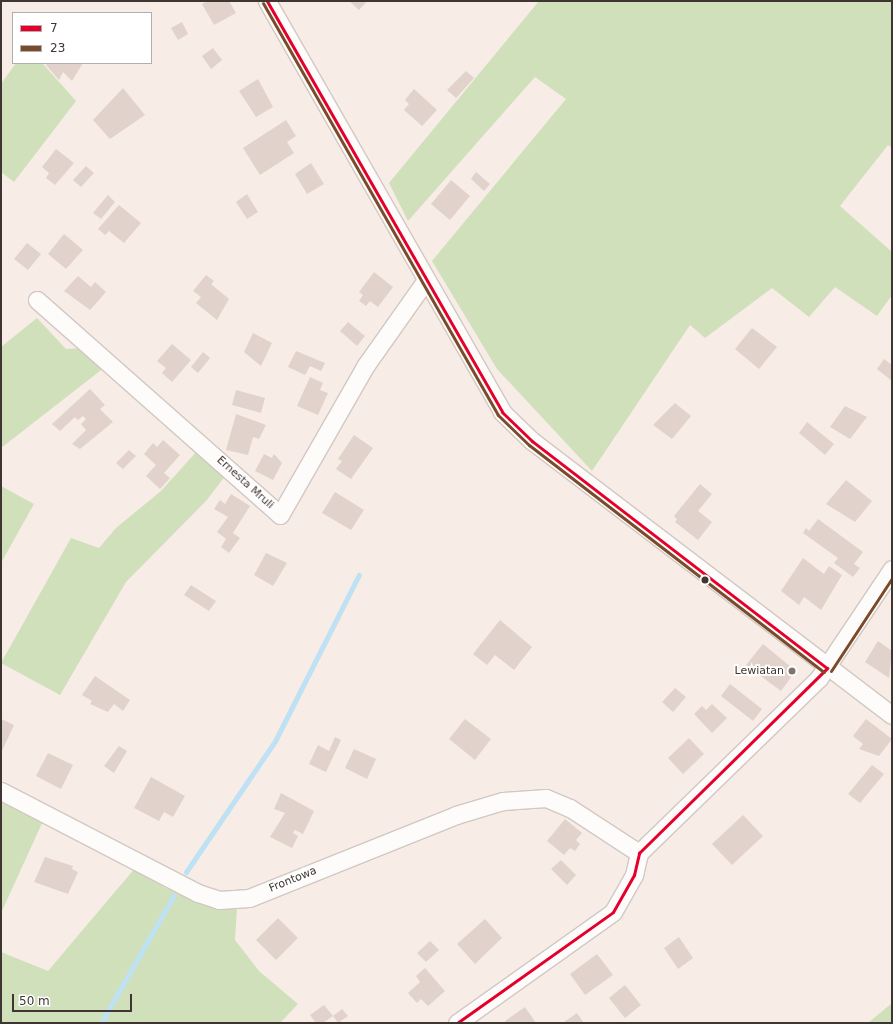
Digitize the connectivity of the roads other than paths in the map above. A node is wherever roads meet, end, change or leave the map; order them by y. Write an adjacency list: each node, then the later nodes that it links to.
1 (267, 1): 2 (street)
2 (426, 280): 3 (street, Ernesta Mruli); 5 (street)
3 (37, 300)
4 (892, 569): 5 (street)
5 (828, 668): 6 (street); 8 (street)
6 (892, 715)
7 (1, 792): 8 (street, Frontowa)
8 (639, 853): 9 (street)
9 (457, 1023)

